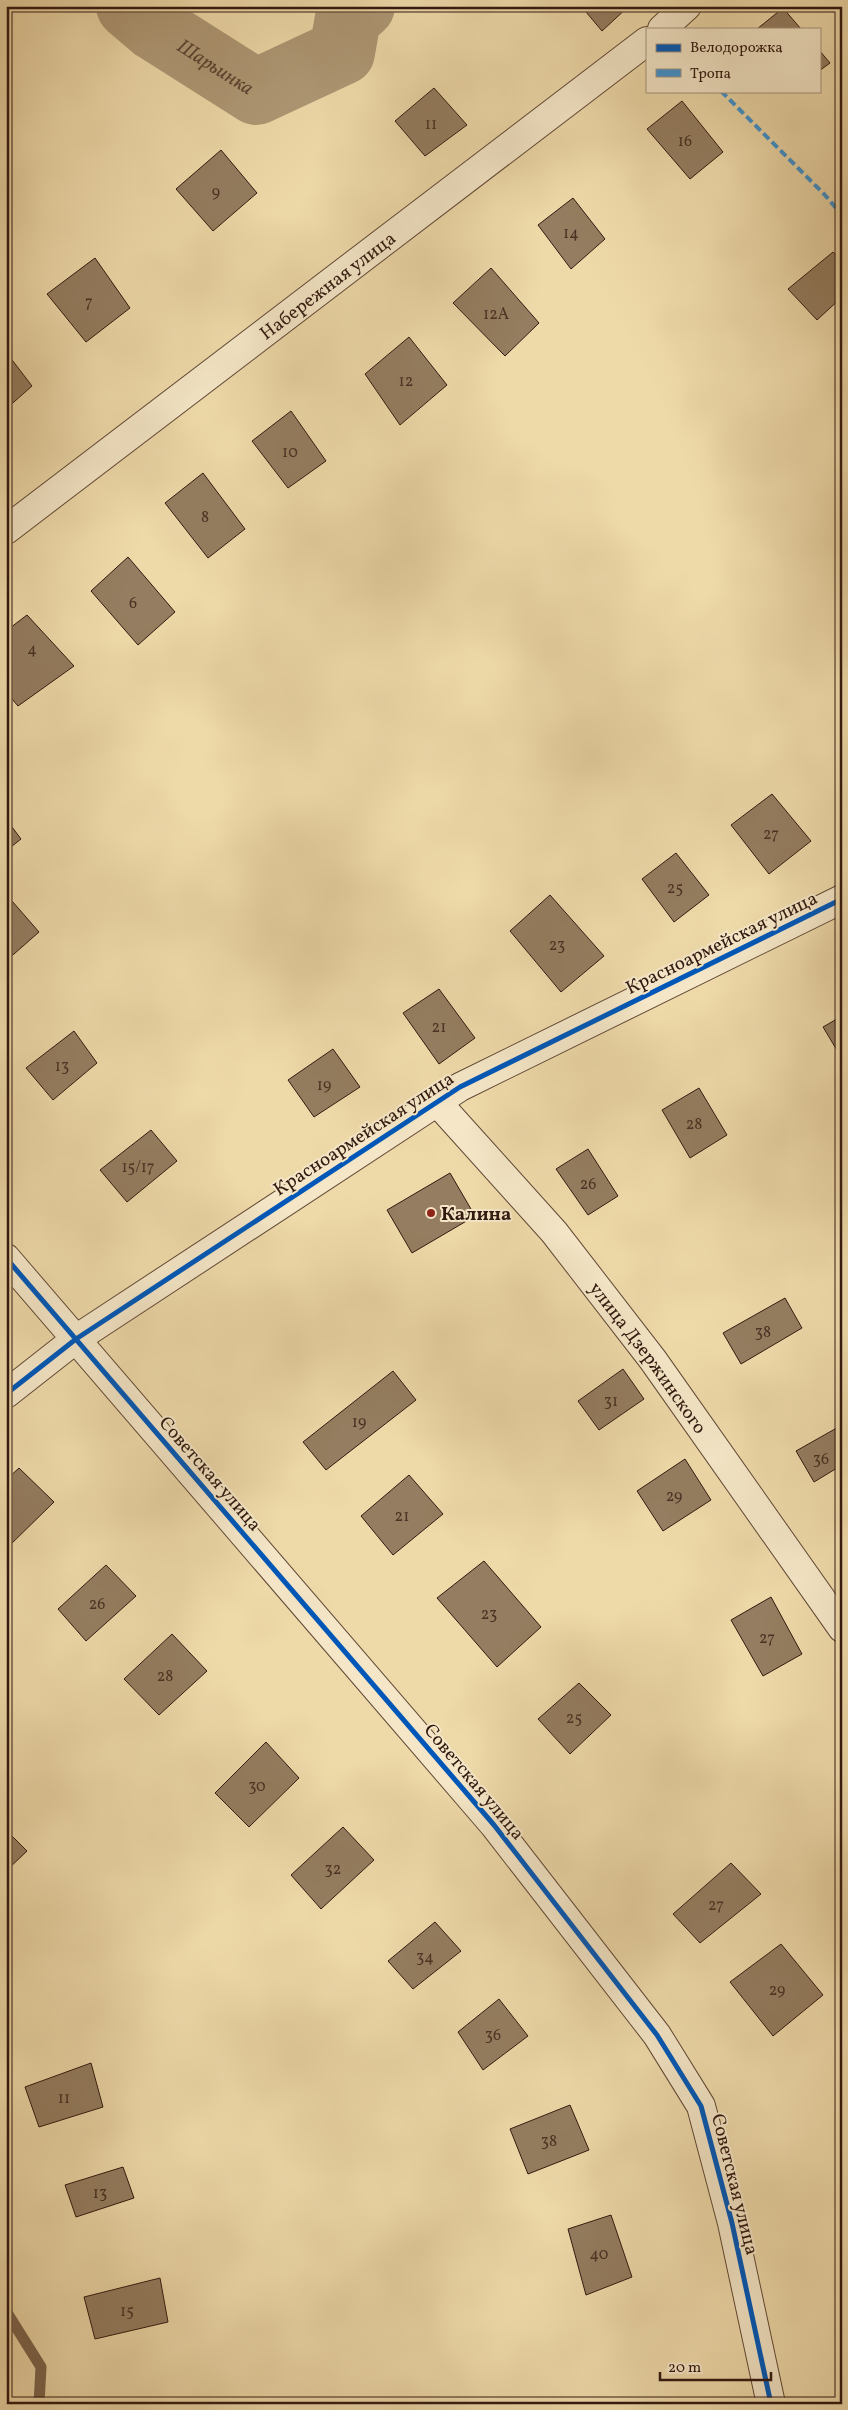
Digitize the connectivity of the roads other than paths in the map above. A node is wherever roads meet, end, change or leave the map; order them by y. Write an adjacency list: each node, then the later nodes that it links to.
1 (687, 6): 2 (street)
2 (663, 28)
3 (646, 42): 4 (street, Набережная улица)
4 (6, 530)
5 (842, 899): 6 (street, Красноармейская улица)
6 (437, 1102): 8 (street, Красноармейская улица); 10 (street, улица Дзержинского)
7 (6, 1258): 8 (street, Советская улица)
8 (76, 1339): 9 (street, Красноармейская улица); 11 (street, Советская улица)
9 (6, 1394)
10 (842, 1628)
11 (771, 2404)

